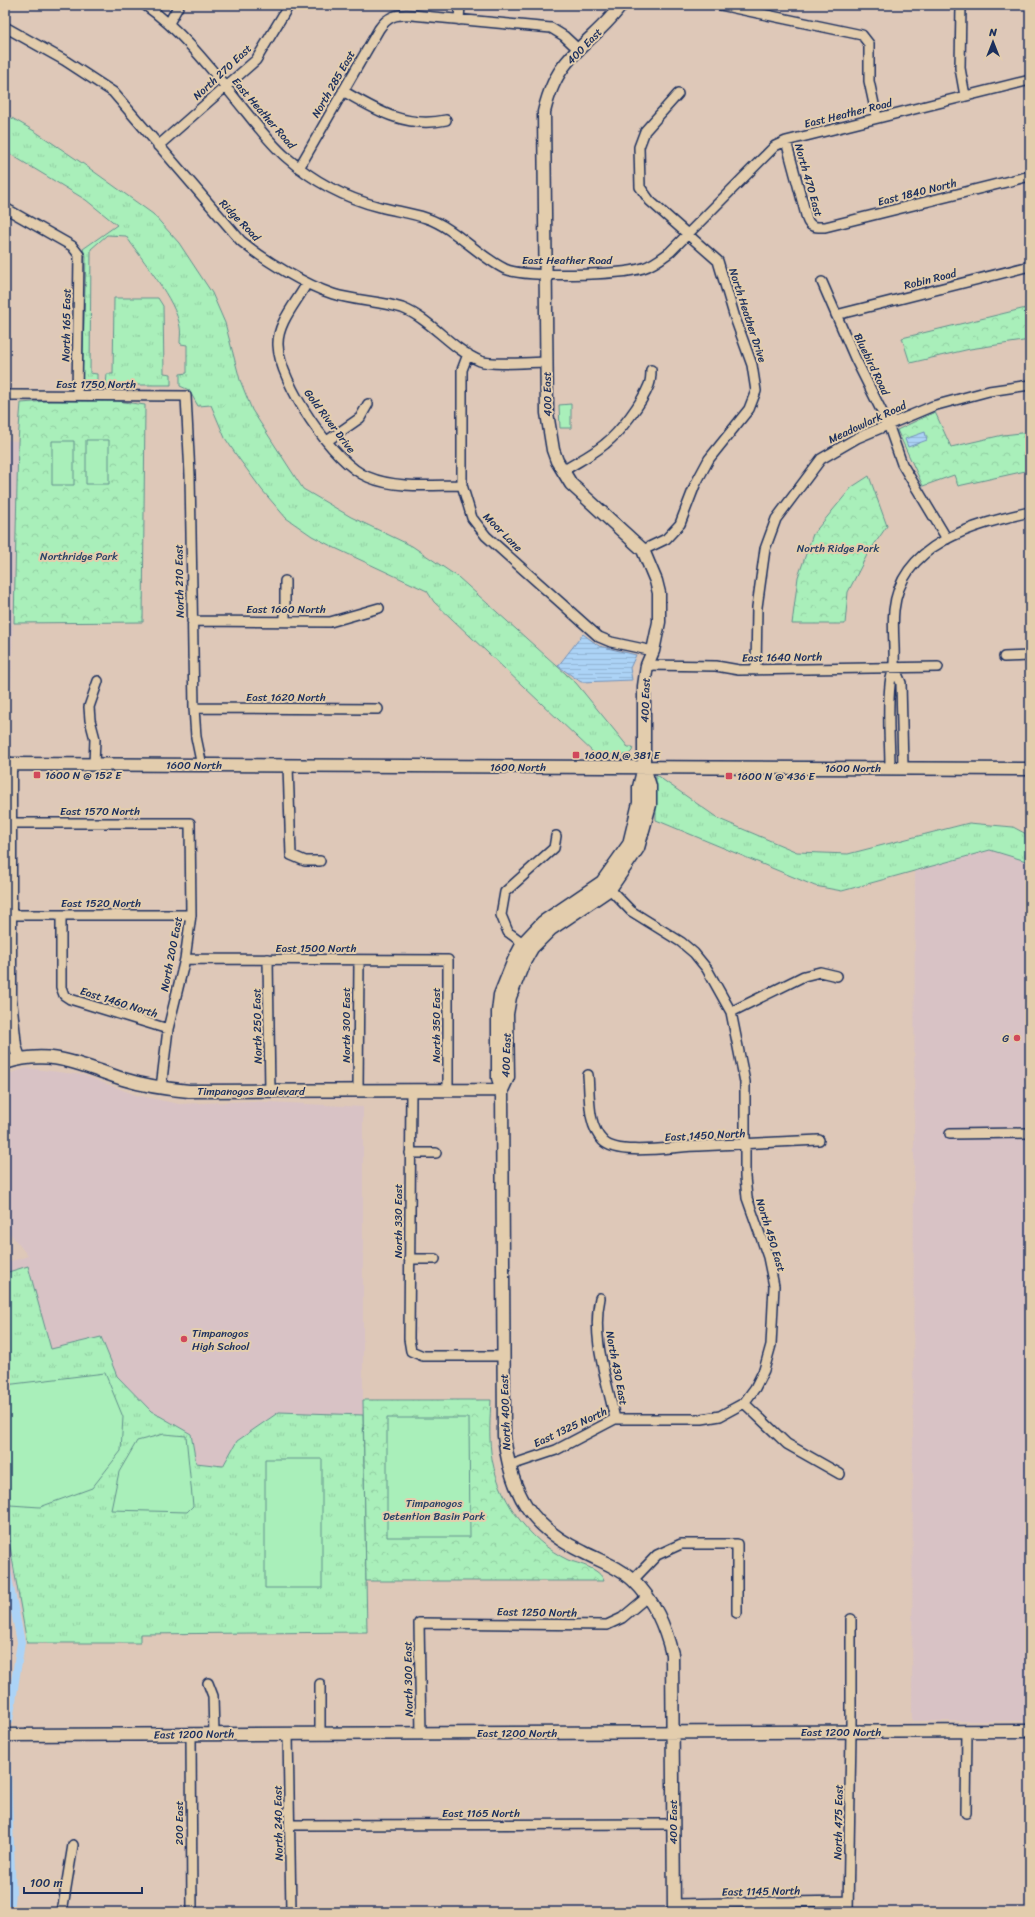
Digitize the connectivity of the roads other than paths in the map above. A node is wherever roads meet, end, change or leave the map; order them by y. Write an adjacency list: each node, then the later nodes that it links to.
1 (145, 5): 9 (street, East Heather Road)
2 (179, 5): 9 (street)
3 (289, 5): 13 (street, North 270 East)
4 (460, 5): 8 (street)
5 (621, 5): 11 (street, 400 East)
6 (720, 5): 17 (street)
7 (962, 5): 16 (street)
8 (459, 20): 11 (street); 14 (street, North 285 East)
9 (169, 23): 13 (street, East Heather Road)
10 (5, 27): 20 (street, Ridge Road)
11 (579, 50): 27 (street, 400 East)
12 (1030, 80): 16 (street, East Heather Road)
13 (226, 87): 20 (street, North 270 East); 21 (street, East Heather Road)
14 (343, 91): 18 (street); 21 (street, North 285 East)
15 (678, 94): 25 (street, North Heather Drive)
16 (965, 96): 17 (street, East Heather Road)
17 (877, 118): 19 (street, East Heather Road)
18 (446, 120)
19 (786, 141): 24 (street, North 470 East); 25 (street, East Heather Road)
20 (158, 146): 29 (street, Ridge Road)
21 (299, 168): 27 (street, East Heather Road)
22 (1030, 176): 24 (street, East 1840 North)
23 (5, 208): 36 (street, North 165 East)
24 (810, 225)
25 (689, 234): 27 (street, East Heather Road); 45 (street, North Heather Drive)
26 (1030, 266): 30 (street, Robin Road)
27 (547, 273): 32 (street, 400 East)
28 (822, 282): 30 (street, Bluebird Road)
29 (307, 283): 31 (street, Ridge Road); 40 (street, Gold River Drive)
30 (836, 315): 39 (street, Bluebird Road)
31 (468, 354): 32 (street, Ridge Road); 42 (street, Moor Lane)
32 (547, 362): 41 (street, 400 East)
33 (651, 370): 41 (street)
34 (1030, 385): 39 (street, Meadowlark Road)
35 (5, 395): 36 (street, East 1750 North)
36 (77, 395): 37 (street, East 1750 North)
37 (186, 396): 48 (street, North 210 East)
38 (368, 404): 40 (street)
39 (888, 424): 44 (street, Bluebird Road); 56 (street, Meadowlark Road)
40 (327, 441): 42 (street, Gold River Drive)
41 (563, 471): 45 (street, 400 East)
42 (462, 485): 50 (street, Moor Lane)
43 (1030, 512): 44 (street)
44 (947, 539): 54 (street)
45 (643, 550): 50 (street, 400 East)
46 (285, 581): 49 (street)
47 (379, 608): 49 (street, East 1660 North)
48 (192, 621): 49 (street, East 1660 North); 58 (street, North 210 East)
49 (286, 621)
50 (653, 650): 53 (street, 400 East)
51 (1030, 656): 52 (street)
52 (1004, 657)
53 (647, 665): 56 (street, East 1640 North); 64 (street, 400 East)
54 (894, 667): 55 (street, East 1640 North); 56 (street, East 1640 North); 65 (street); 66 (street)
55 (938, 667)
56 (756, 670)
57 (98, 681): 61 (street)
58 (194, 708): 59 (street, East 1620 North); 62 (street, North 210 East)
59 (378, 709)
60 (8, 764): 61 (street, 1600 North); 68 (street)
61 (94, 765): 62 (street, 1600 North)
62 (202, 766): 63 (street, 1600 North)
63 (288, 766): 64 (street, 1600 North); 71 (street)
64 (644, 767): 65 (street, 1600 North); 72 (street, 400 East)
65 (890, 768): 66 (street, 1600 North)
66 (903, 768): 67 (street, 1600 North)
67 (1030, 769)
68 (10, 823): 69 (street, East 1570 North); 73 (street)
69 (190, 823): 75 (street, North 200 East)
70 (556, 836): 76 (street)
71 (320, 861)
72 (606, 885): 76 (street, 400 East); 82 (street, North 450 East)
73 (10, 915): 74 (street, East 1520 North); 84 (street)
74 (61, 915): 75 (street, East 1520 North); 83 (street, East 1460 North)
75 (191, 915): 77 (street, North 200 East)
76 (527, 946): 88 (street, 400 East)
77 (185, 959): 78 (street, East 1500 North); 83 (street, North 200 East)
78 (268, 959): 79 (street, East 1500 North); 92 (street, North 250 East)
79 (359, 960): 80 (street, East 1500 North); 89 (street, North 300 East)
80 (448, 960): 91 (street, North 350 East)
81 (837, 976): 82 (street)
82 (731, 1012): 96 (street, North 450 East)
83 (168, 1029): 87 (street, North 200 East)
84 (19, 1058): 85 (street, Timpanogos Boulevard); 87 (street, Timpanogos Boulevard)
85 (5, 1063)
86 (588, 1075): 96 (street, East 1450 North)
87 (160, 1088): 92 (street, Timpanogos Boulevard)
88 (502, 1090): 91 (street, Timpanogos Boulevard); 102 (street, North 400 East)
89 (358, 1091): 90 (street, Timpanogos Boulevard); 92 (street, Timpanogos Boulevard)
90 (410, 1091): 91 (street, Timpanogos Boulevard); 97 (street, North 330 East)
91 (448, 1091)
92 (270, 1092)
93 (1030, 1133): 94 (street)
94 (950, 1134)
95 (819, 1140): 96 (street, East 1450 North)
96 (745, 1145): 103 (street, North 450 East)
97 (410, 1153): 98 (street); 99 (street, North 330 East)
98 (436, 1153)
99 (409, 1259): 100 (street); 102 (street, North 330 East)
100 (435, 1259)
101 (600, 1298): 105 (street, North 430 East)
102 (503, 1356): 106 (street, North 400 East)
103 (744, 1403): 104 (street, North 450 East); 107 (street)
104 (716, 1417): 105 (street, East 1325 North)
105 (615, 1419): 106 (street, East 1325 North)
106 (508, 1466): 108 (street, North 400 East)
107 (840, 1474)
108 (633, 1580): 109 (street, North 400 East); 110 (street)
109 (647, 1597): 112 (street, East 1250 North); 116 (street, North 400 East)
110 (737, 1613)
111 (851, 1619): 117 (street, North 475 East)
112 (419, 1623): 123 (street, North 300 East)
113 (208, 1683): 120 (street)
114 (320, 1684): 122 (street)
115 (1030, 1731): 118 (street, East 1200 North)
116 (673, 1732): 117 (street, East 1200 North); 123 (street, East 1200 North); 126 (street, 400 East)
117 (851, 1732): 118 (street, East 1200 North); 129 (street, North 475 East)
118 (967, 1732): 125 (street)
119 (191, 1734): 120 (street, East 1200 North); 124 (street, East 1200 North); 132 (street, 200 East)
120 (214, 1734): 121 (street, East 1200 North)
121 (288, 1734): 122 (street, East 1200 North); 127 (street, North 240 East)
122 (320, 1734): 123 (street, East 1200 North)
123 (421, 1734)
124 (5, 1735)
125 (966, 1813)
126 (673, 1824): 127 (street, East 1165 North); 130 (street, 400 East)
127 (290, 1825): 133 (street, North 240 East)
128 (73, 1845): 131 (street)
129 (848, 1901): 130 (street, East 1145 North); 134 (street, North 475 East)
130 (674, 1908)
131 (62, 1912)
132 (192, 1912)
133 (291, 1912)
134 (848, 1912)

